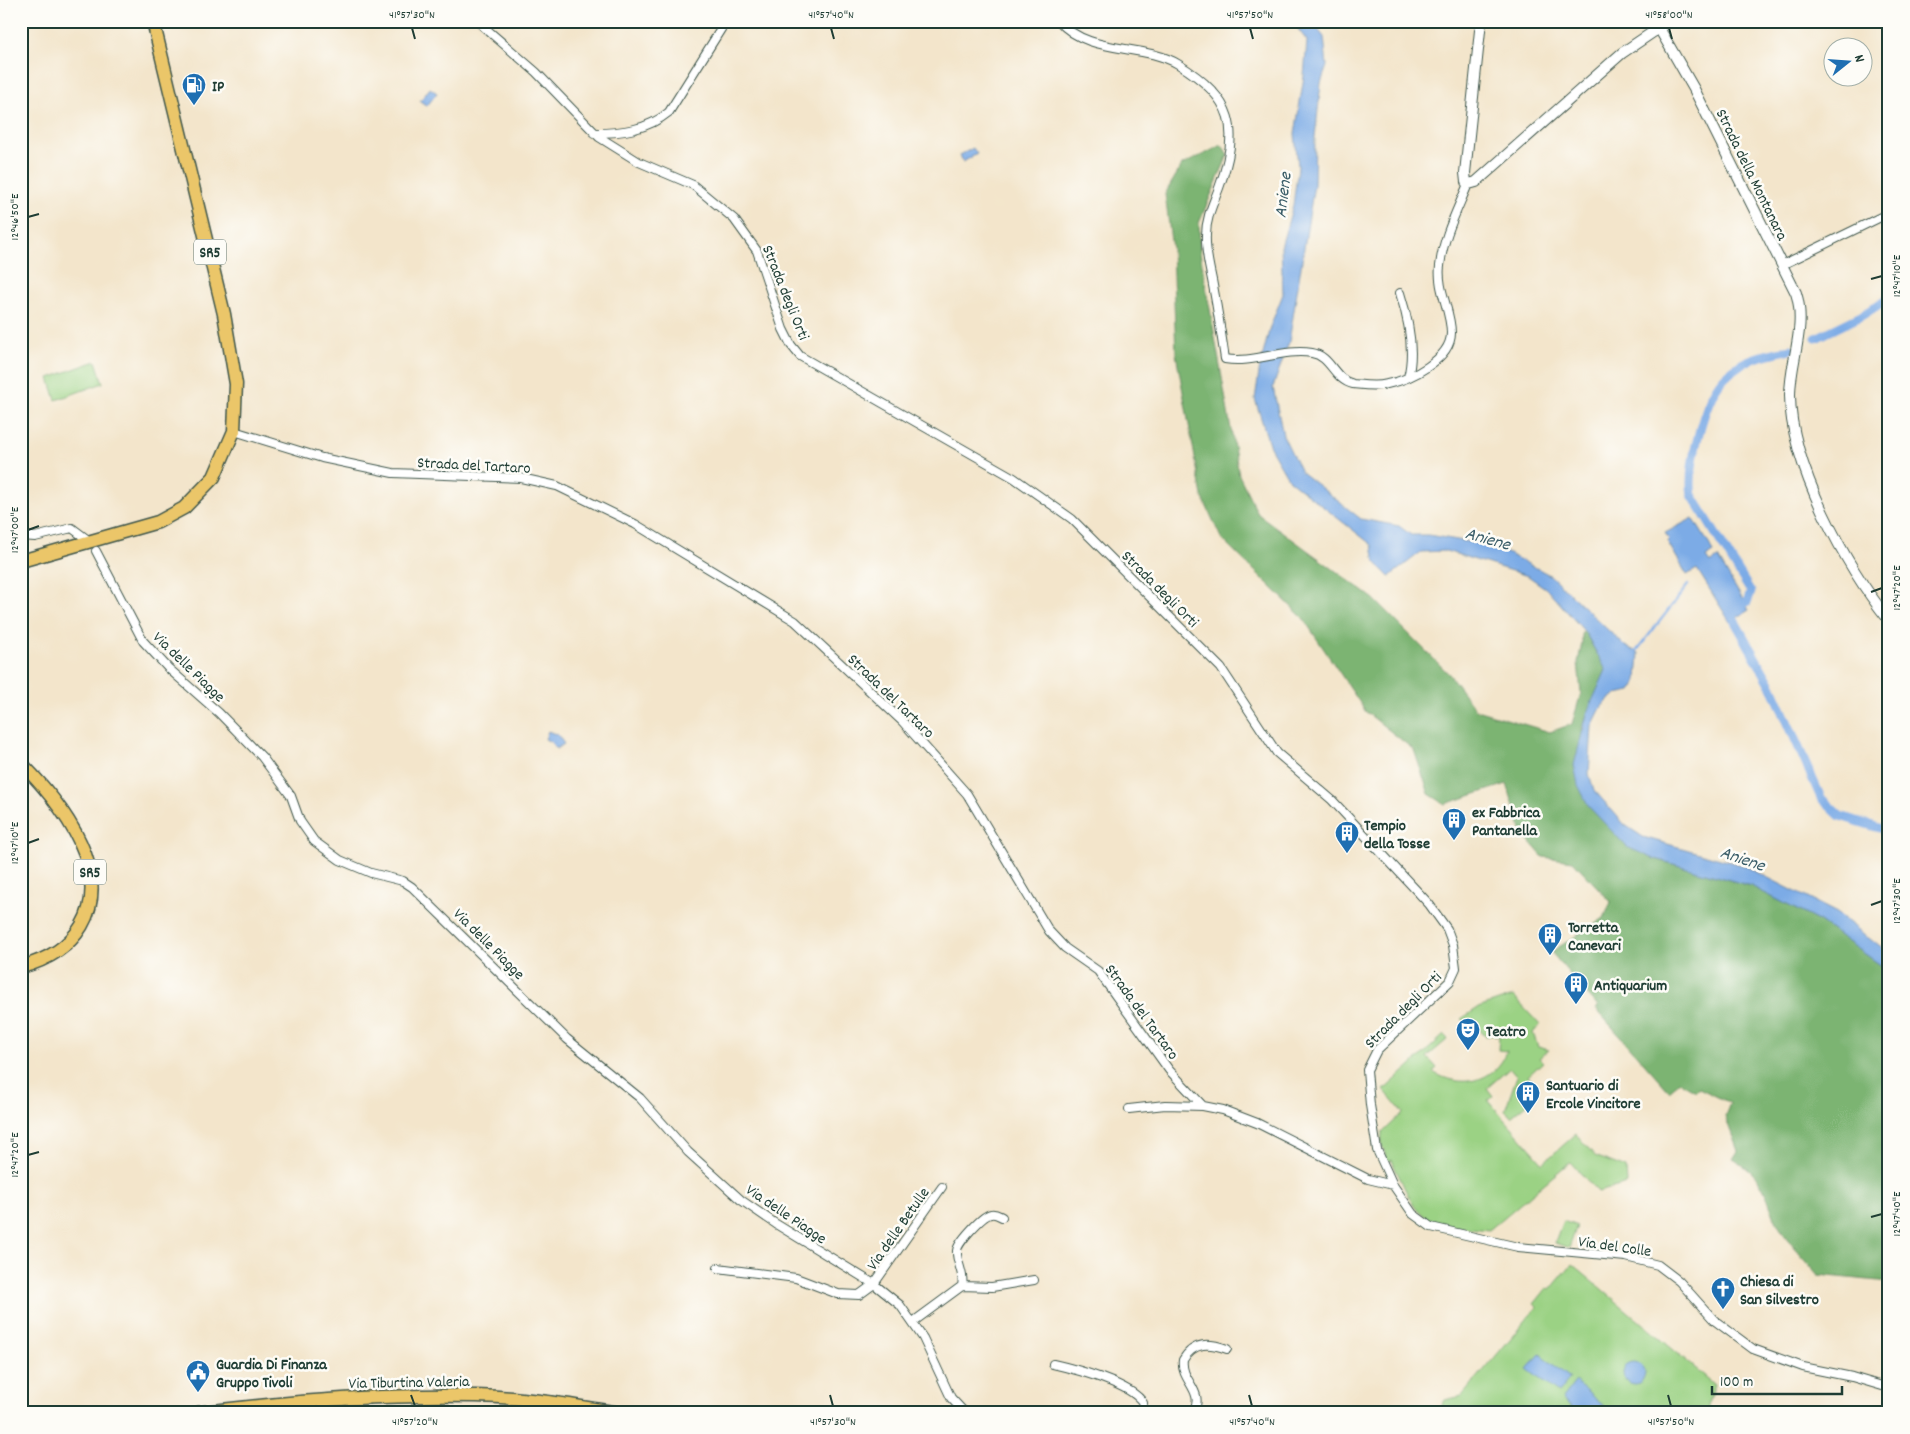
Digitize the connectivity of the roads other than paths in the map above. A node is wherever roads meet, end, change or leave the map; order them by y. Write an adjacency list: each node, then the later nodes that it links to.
1 (153, 21): 14 (main road, SR5)
2 (478, 21): 8 (street, Strada degli Orti)
3 (726, 21): 8 (street)
4 (1059, 21): 13 (street)
5 (1481, 21): 9 (street)
6 (1671, 21): 7 (street)
7 (1659, 28): 9 (street); 11 (street, Strada della Montanara)
8 (594, 133): 24 (street, Strada degli Orti)
9 (1468, 184): 13 (street)
10 (1889, 213): 11 (street)
11 (1782, 265): 19 (street, Strada della Montanara)
12 (1400, 293): 13 (street)
13 (1408, 377)
14 (234, 431): 16 (main road, SR5); 22 (street, Strada del Tartaro)
15 (21, 536): 16 (street)
16 (88, 540): 18 (main road, SR5)
17 (96, 551): 30 (street, Via delle Piagge)
18 (21, 561)
19 (1889, 620)
20 (21, 763): 21 (main road, SR5)
21 (21, 967)
22 (1203, 1106): 23 (street); 24 (street)
23 (1129, 1109)
24 (1393, 1185): 27 (street, Strada degli Orti)
25 (942, 1187): 30 (street, Via delle Betulle)
26 (1002, 1217): 31 (street)
27 (1539, 1250): 35 (street, Via del Colle)
28 (718, 1268): 30 (street)
29 (1034, 1280): 31 (street)
30 (874, 1284): 32 (street, Via delle Piagge)
31 (962, 1286): 32 (street)
32 (913, 1322): 38 (street, Via delle Piagge)
33 (1228, 1349): 40 (street)
34 (1053, 1364): 39 (street)
35 (1889, 1388)
36 (198, 1413): 37 (main road, Via Tiburtina Valeria)
37 (619, 1413)
38 (965, 1413)
39 (1140, 1413)
40 (1193, 1413)

